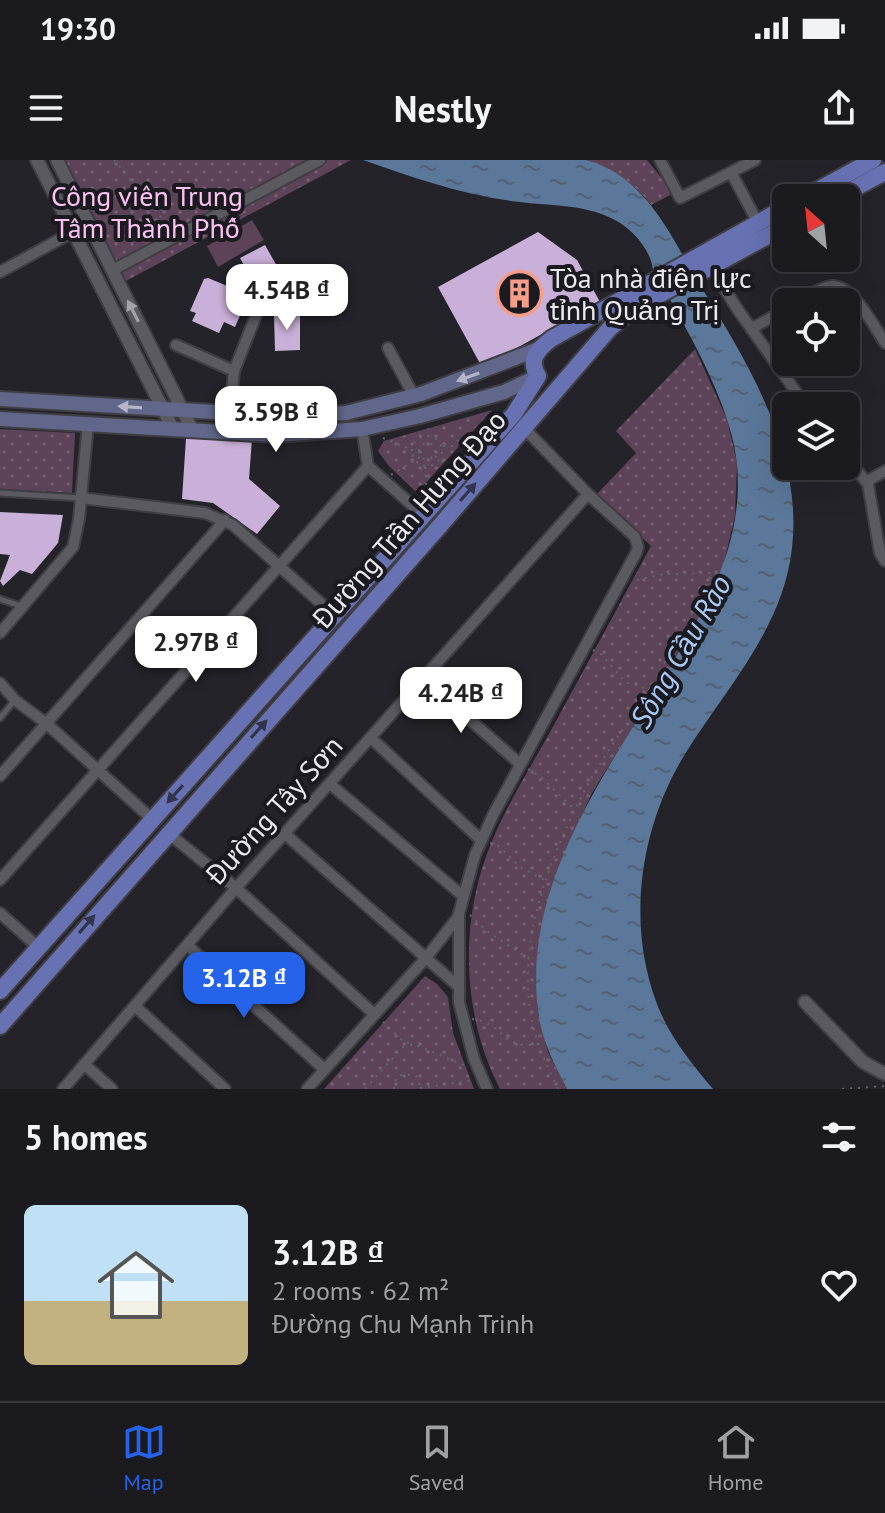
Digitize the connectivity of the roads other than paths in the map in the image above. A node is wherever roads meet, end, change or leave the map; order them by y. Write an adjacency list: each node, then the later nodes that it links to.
1 (37, 160): 13 (street)
2 (57, 160): 16 (street)
3 (320, 160): 16 (street)
4 (660, 160): 7 (street)
5 (755, 160): 7 (street)
6 (873, 160): 9 (main road)
7 (731, 172): 12 (street)
8 (885, 172): 10 (main road)
9 (829, 184)
10 (860, 186)
11 (772, 215): 12 (main road, Đường Trần Hưng Đạo)
12 (758, 223): 15 (main road, Đường Trần Hưng Đạo)
13 (73, 232): 17 (street); 18 (street)
14 (772, 232): 15 (main road, Đường Trần Hưng Đạo)
15 (702, 265): 19 (main road, Đường Trần Hưng Đạo); 23 (street)
16 (113, 270): 18 (street); 36 (street, one-way to 16)
17 (0, 272)
18 (97, 278): 35 (street)
19 (662, 284): 24 (main road, Đường Trần Hưng Đạo); 29 (main road, Đường Trần Hưng Đạo)
20 (259, 308): 30 (street)
21 (860, 308): 25 (street)
22 (772, 317): 23 (street)
23 (751, 329): 32 (street)
24 (563, 334): 28 (main road, Đường Trần Hưng Đạo); 29 (main road)
25 (885, 343)
26 (176, 345): 30 (street)
27 (388, 348): 33 (street)
28 (541, 348): 31 (main road, Đường Trần Hưng Đạo); 33 (main road, one-way to 33)
29 (577, 365): 31 (main road); 40 (main road, Đường Trần Hưng Đạo)
30 (234, 371): 37 (street)
31 (538, 376): 42 (main road); 51 (main road, Đường Trần Hưng Đạo)
32 (796, 392)
33 (414, 396): 37 (main road)
34 (0, 399): 35 (main road, one-way to 34)
35 (162, 409): 36 (main road); 41 (street)
36 (183, 410): 37 (main road); 43 (street)
37 (230, 413)
38 (0, 419): 39 (main road)
39 (88, 424): 41 (main road); 50 (street)
40 (524, 428): 49 (street); 53 (main road, Đường Trần Hưng Đạo, one-way to 40)
41 (173, 429): 43 (main road)
42 (362, 429): 43 (main road); 44 (street)
43 (193, 431)
44 (368, 466): 51 (street); 55 (street)
45 (885, 471): 47 (street)
46 (860, 474): 47 (street)
47 (868, 484): 54 (street)
48 (0, 493): 50 (lane)
49 (588, 494): 60 (street, Đường Tây Sơn); 66 (street)
50 (81, 498): 52 (street); 57 (street)
51 (425, 503): 53 (main road); 58 (main road, Đường Trần Hưng Đạo)
52 (225, 520): 55 (street); 64 (street)
53 (438, 528): 71 (main road, Đường Trần Hưng Đạo, one-way to 53)
54 (885, 561)
55 (280, 565): 58 (street); 68 (street)
56 (0, 599): 57 (lane)
57 (22, 606): 59 (street)
58 (334, 615): 70 (main road, Đường Trần Hưng Đạo, one-way to 70)
59 (0, 633)
60 (424, 679): 65 (street, Đường Tây Sơn); 66 (street)
61 (0, 683): 62 (street)
62 (15, 700): 63 (lane); 64 (street)
63 (0, 718)
64 (47, 724): 67 (street); 68 (street)
65 (371, 738): 69 (street, Đường Tây Sơn); 73 (street)
66 (520, 764): 73 (street)
67 (2, 768)
68 (96, 770): 70 (street); 74 (street)
69 (330, 784): 72 (street, Đường Tây Sơn); 76 (street)
70 (152, 819): 71 (main road); 79 (main road, Đường Trần Hưng Đạo)
71 (168, 833): 75 (street); 81 (main road, Đường Trần Hưng Đạo, one-way to 71)
72 (285, 834): 75 (street, Đường Tây Sơn); 80 (street)
73 (481, 840): 76 (street)
74 (0, 880)
75 (236, 888): 78 (street, Đường Tây Sơn); 86 (street)
76 (461, 905): 80 (street); 82 (street)
77 (0, 913): 79 (street)
78 (187, 945): 85 (street, Đường Tây Sơn); 89 (street)
79 (38, 947): 81 (main road); 83 (main road, Đường Trần Hưng Đạo)
80 (426, 958): 82 (street); 86 (street)
81 (55, 962): 87 (main road, Đường Trần Hưng Đạo)
82 (459, 987): 91 (street)
83 (0, 991)
84 (805, 1002): 90 (street)
85 (135, 1006): 88 (street, Đường Tây Sơn); 94 (street)
86 (374, 1014): 89 (street)
87 (0, 1026)
88 (84, 1064): 92 (street, Đường Tây Sơn); 93 (street)
89 (324, 1069): 95 (street)
90 (885, 1074)
91 (483, 1080)
92 (63, 1089)
93 (112, 1089)
94 (225, 1089)
95 (307, 1089)

